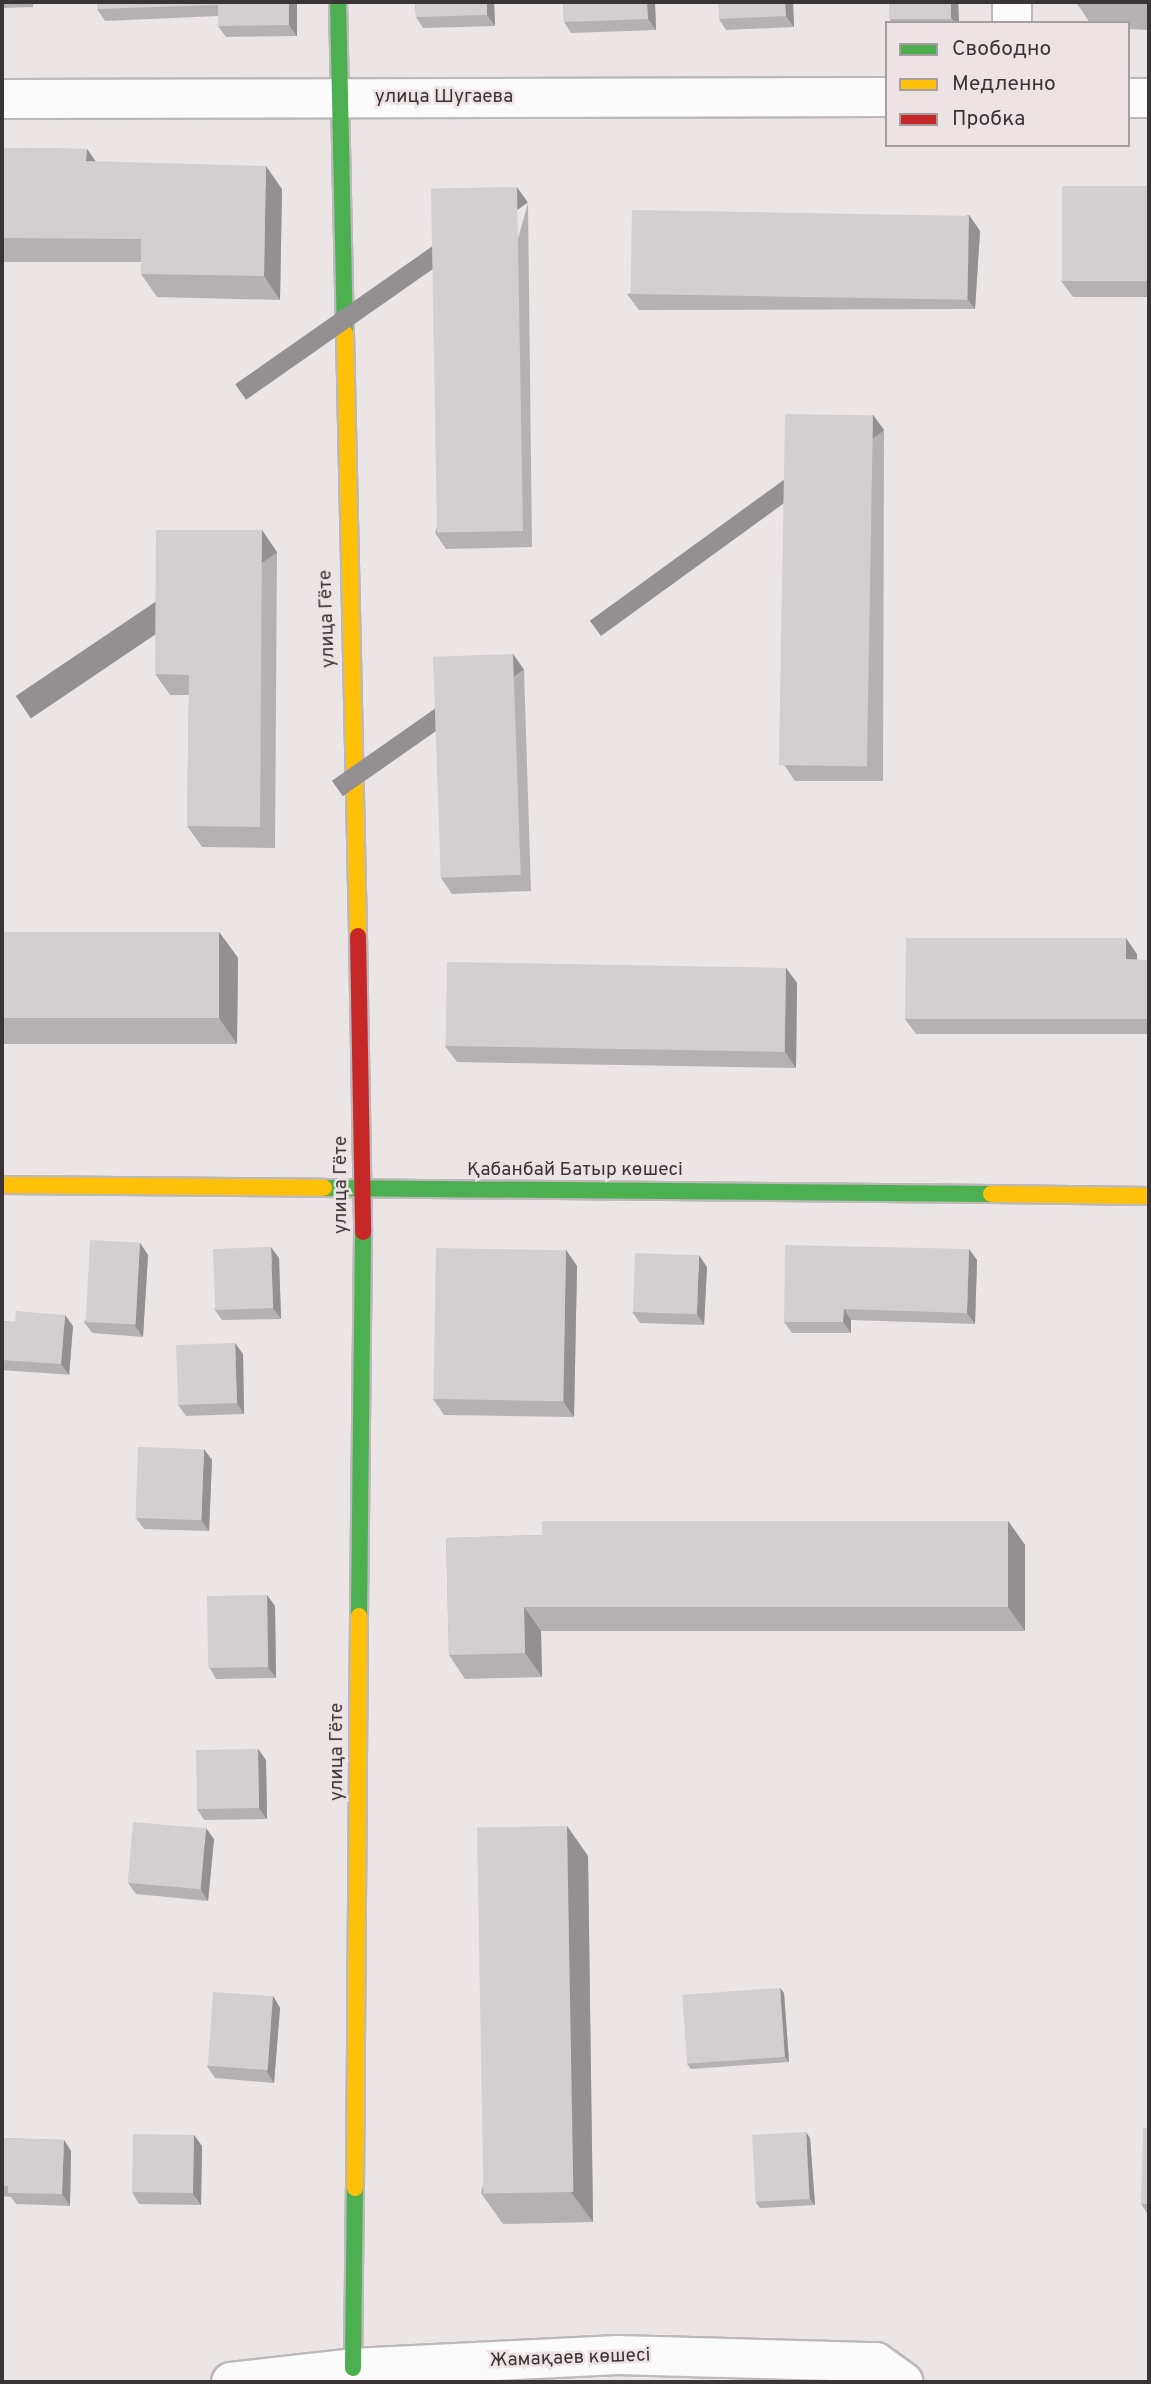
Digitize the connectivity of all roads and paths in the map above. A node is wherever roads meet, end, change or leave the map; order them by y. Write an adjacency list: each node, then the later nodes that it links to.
1 (338, 2): 8 (street, улица Гёте)
2 (1012, 2): 3 (street)
3 (1012, 21)
4 (885, 97): 8 (street, улица Шугаева)
5 (1130, 98): 6 (street)
6 (1149, 98)
7 (2, 99): 8 (street, улица Шугаева)
8 (337, 99): 10 (street, улица Гёте)
9 (2, 1185): 10 (street, Қабанбай Батыр көшесі)
10 (363, 1192): 11 (street, Қабанбай Батыр көшесі); 12 (street, улица Гёте)
11 (1149, 1196)
12 (353, 2368): 13 (street, Жамақаев көшесі); 14 (street, Жамақаев көшесі)
13 (231, 2382)
14 (904, 2382)

